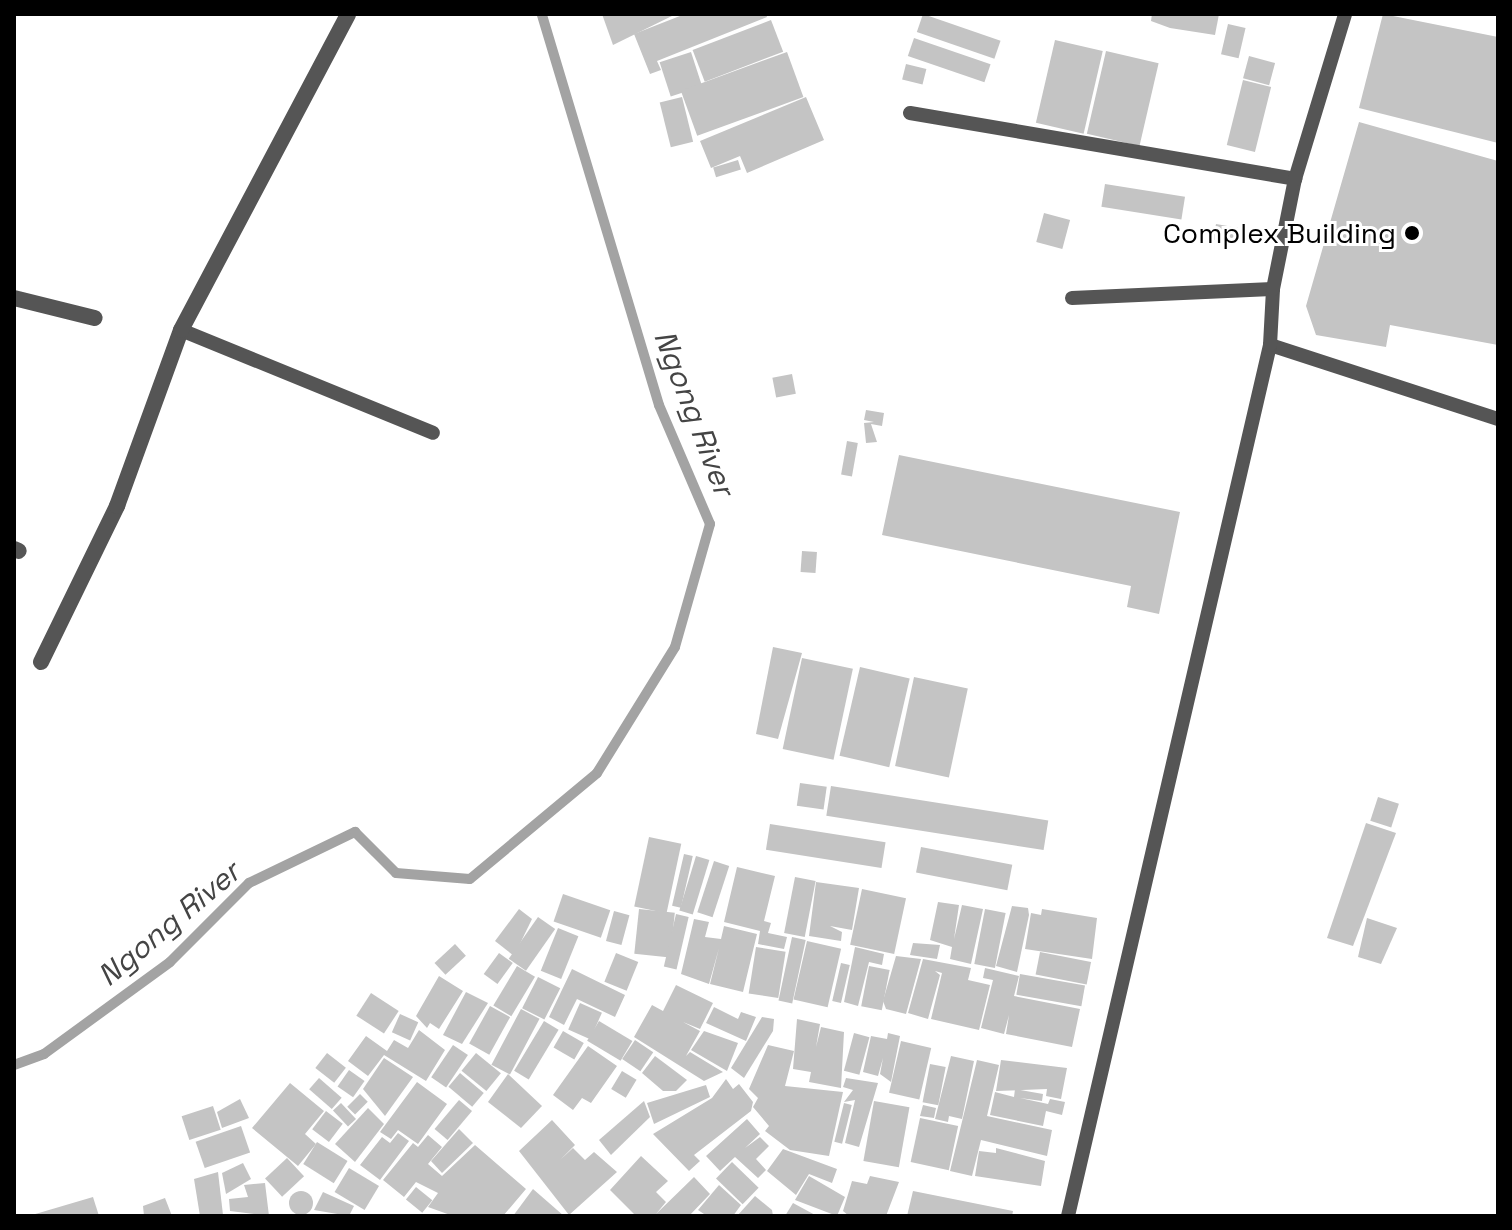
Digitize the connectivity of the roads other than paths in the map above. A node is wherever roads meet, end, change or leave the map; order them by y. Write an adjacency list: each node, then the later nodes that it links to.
1 (348, 14): 9 (street)
2 (1345, 14): 4 (lane)
3 (910, 113): 4 (lane)
4 (1295, 179): 5 (lane)
5 (1273, 289): 7 (lane); 10 (lane)
6 (14, 298): 8 (street)
7 (1072, 298)
8 (95, 318)
9 (181, 330): 12 (lane); 13 (street)
10 (1270, 345): 11 (lane); 14 (lane)
11 (1498, 419)
12 (433, 433)
13 (41, 662)
14 (1068, 1216)

